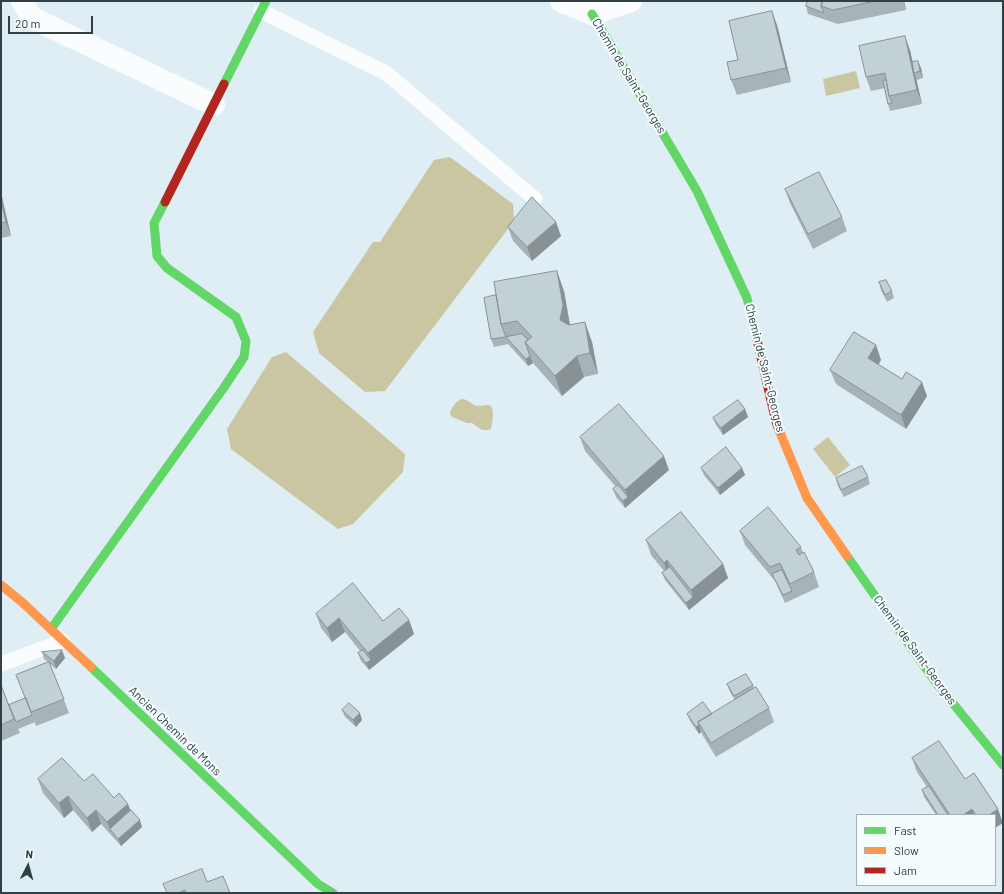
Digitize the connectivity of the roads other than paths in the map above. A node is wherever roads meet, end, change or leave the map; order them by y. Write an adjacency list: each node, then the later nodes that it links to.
1 (22, 1): 6 (street)
2 (561, 1): 5 (street, Chemin de Saint-Georges)
3 (631, 1): 5 (street, Chemin de Saint-Georges)
4 (264, 6): 6 (street); 7 (lane)
5 (592, 14): 12 (street, Chemin de Saint-Georges)
6 (214, 105): 9 (street)
7 (535, 199)
8 (1, 585): 9 (street, Ancien Chemin de Mons)
9 (51, 629): 10 (street, Ancien Chemin de Mons)
10 (63, 641): 11 (lane); 13 (street, Ancien Chemin de Mons)
11 (1, 664)
12 (1003, 765)
13 (333, 893)

